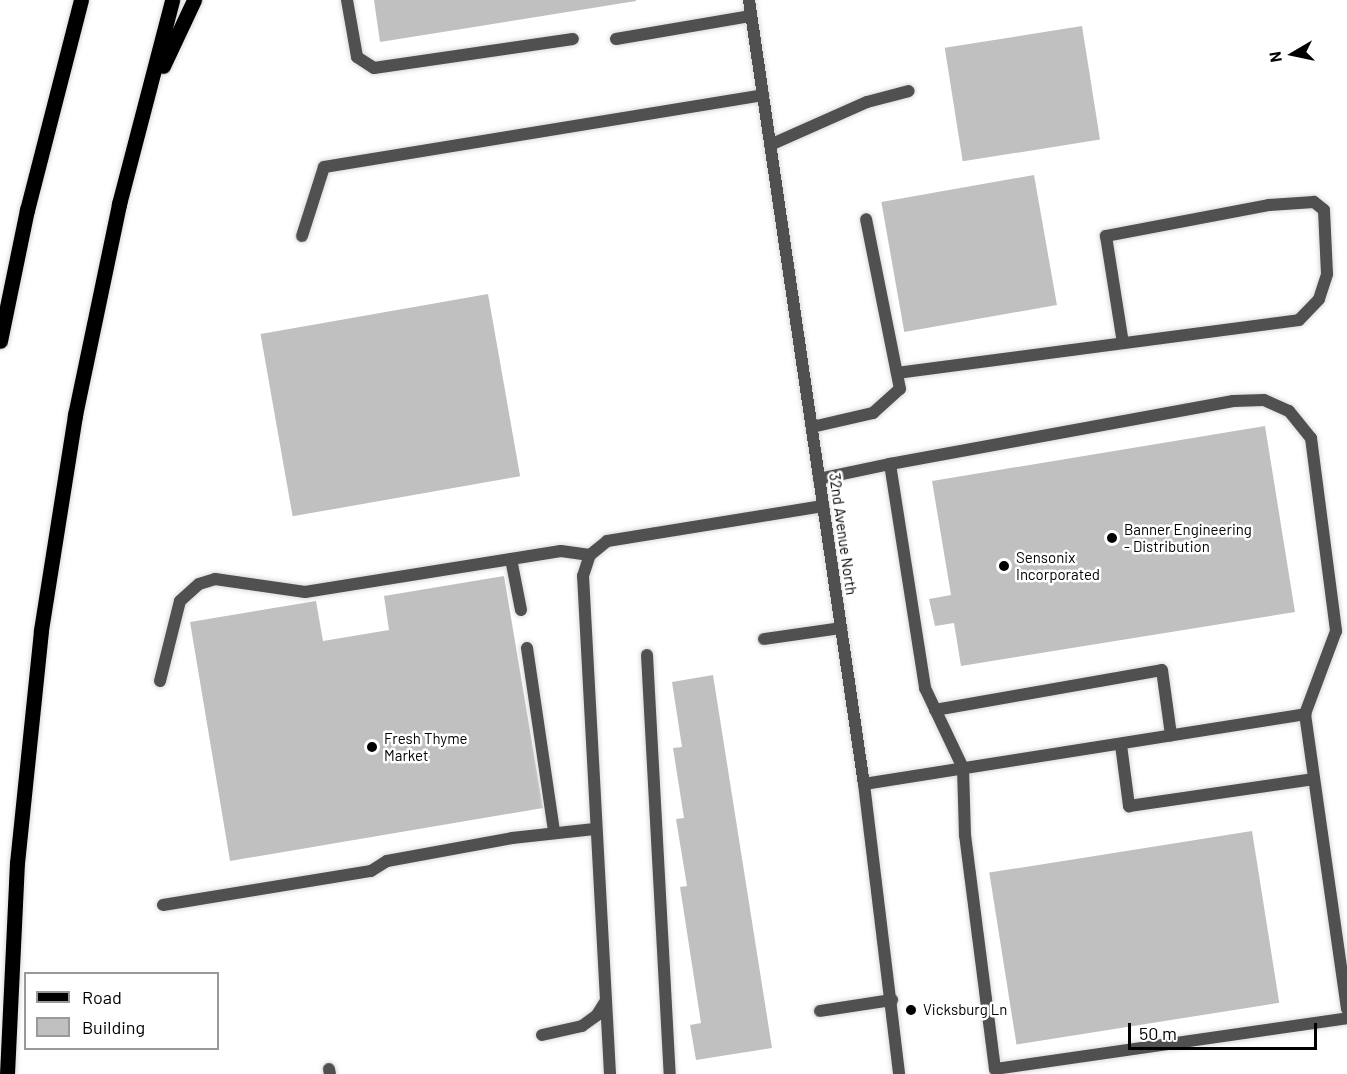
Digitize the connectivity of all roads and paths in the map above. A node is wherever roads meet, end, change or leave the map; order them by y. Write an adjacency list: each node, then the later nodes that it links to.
1 (81, 0): 15 (main road)
2 (172, 0): 9 (main road)
3 (194, 0): 9 (main road)
4 (347, 0): 7 (street)
5 (749, 0): 6 (street, 32nd Avenue North)
6 (751, 16): 8 (street); 11 (street, 32nd Avenue North)
7 (573, 39)
8 (616, 39)
9 (151, 90): 46 (main road)
10 (909, 91): 12 (street)
11 (763, 95): 12 (street, 32nd Avenue North); 14 (street)
12 (770, 145): 18 (street, 32nd Avenue North)
13 (866, 219): 17 (street)
14 (302, 236)
15 (0, 341)
16 (1123, 343): 16 (street); 17 (street)
17 (897, 373): 18 (street)
18 (812, 427): 20 (street, 32nd Avenue North)
19 (890, 464): 20 (street); 30 (street); 31 (street)
20 (819, 479): 21 (street, 32nd Avenue North)
21 (823, 506): 22 (street); 25 (street, 32nd Avenue North)
22 (590, 555): 23 (street); 37 (street)
23 (511, 559): 24 (street); 29 (street)
24 (520, 610)
25 (842, 628): 26 (street); 36 (street, 32nd Avenue North)
26 (764, 639)
27 (527, 648): 38 (street)
28 (647, 655): 48 (street)
29 (160, 681)
30 (935, 710): 32 (street); 34 (street)
31 (1305, 714): 32 (street); 35 (street)
32 (1171, 735): 33 (street)
33 (1121, 745): 34 (street); 35 (street)
34 (963, 768): 36 (street); 44 (street)
35 (1314, 779): 42 (street)
36 (864, 784): 40 (street, 32nd Avenue North)
37 (595, 829): 38 (street); 41 (street)
38 (554, 831): 39 (street)
39 (163, 905)
40 (892, 1000): 43 (street); 49 (street, 32nd Avenue North)
41 (605, 1002): 45 (street); 47 (street)
42 (1347, 1009)
43 (820, 1011)
44 (1347, 1018)
45 (542, 1035)
46 (7, 1074)
47 (610, 1074)
48 (670, 1074)
49 (899, 1074)

